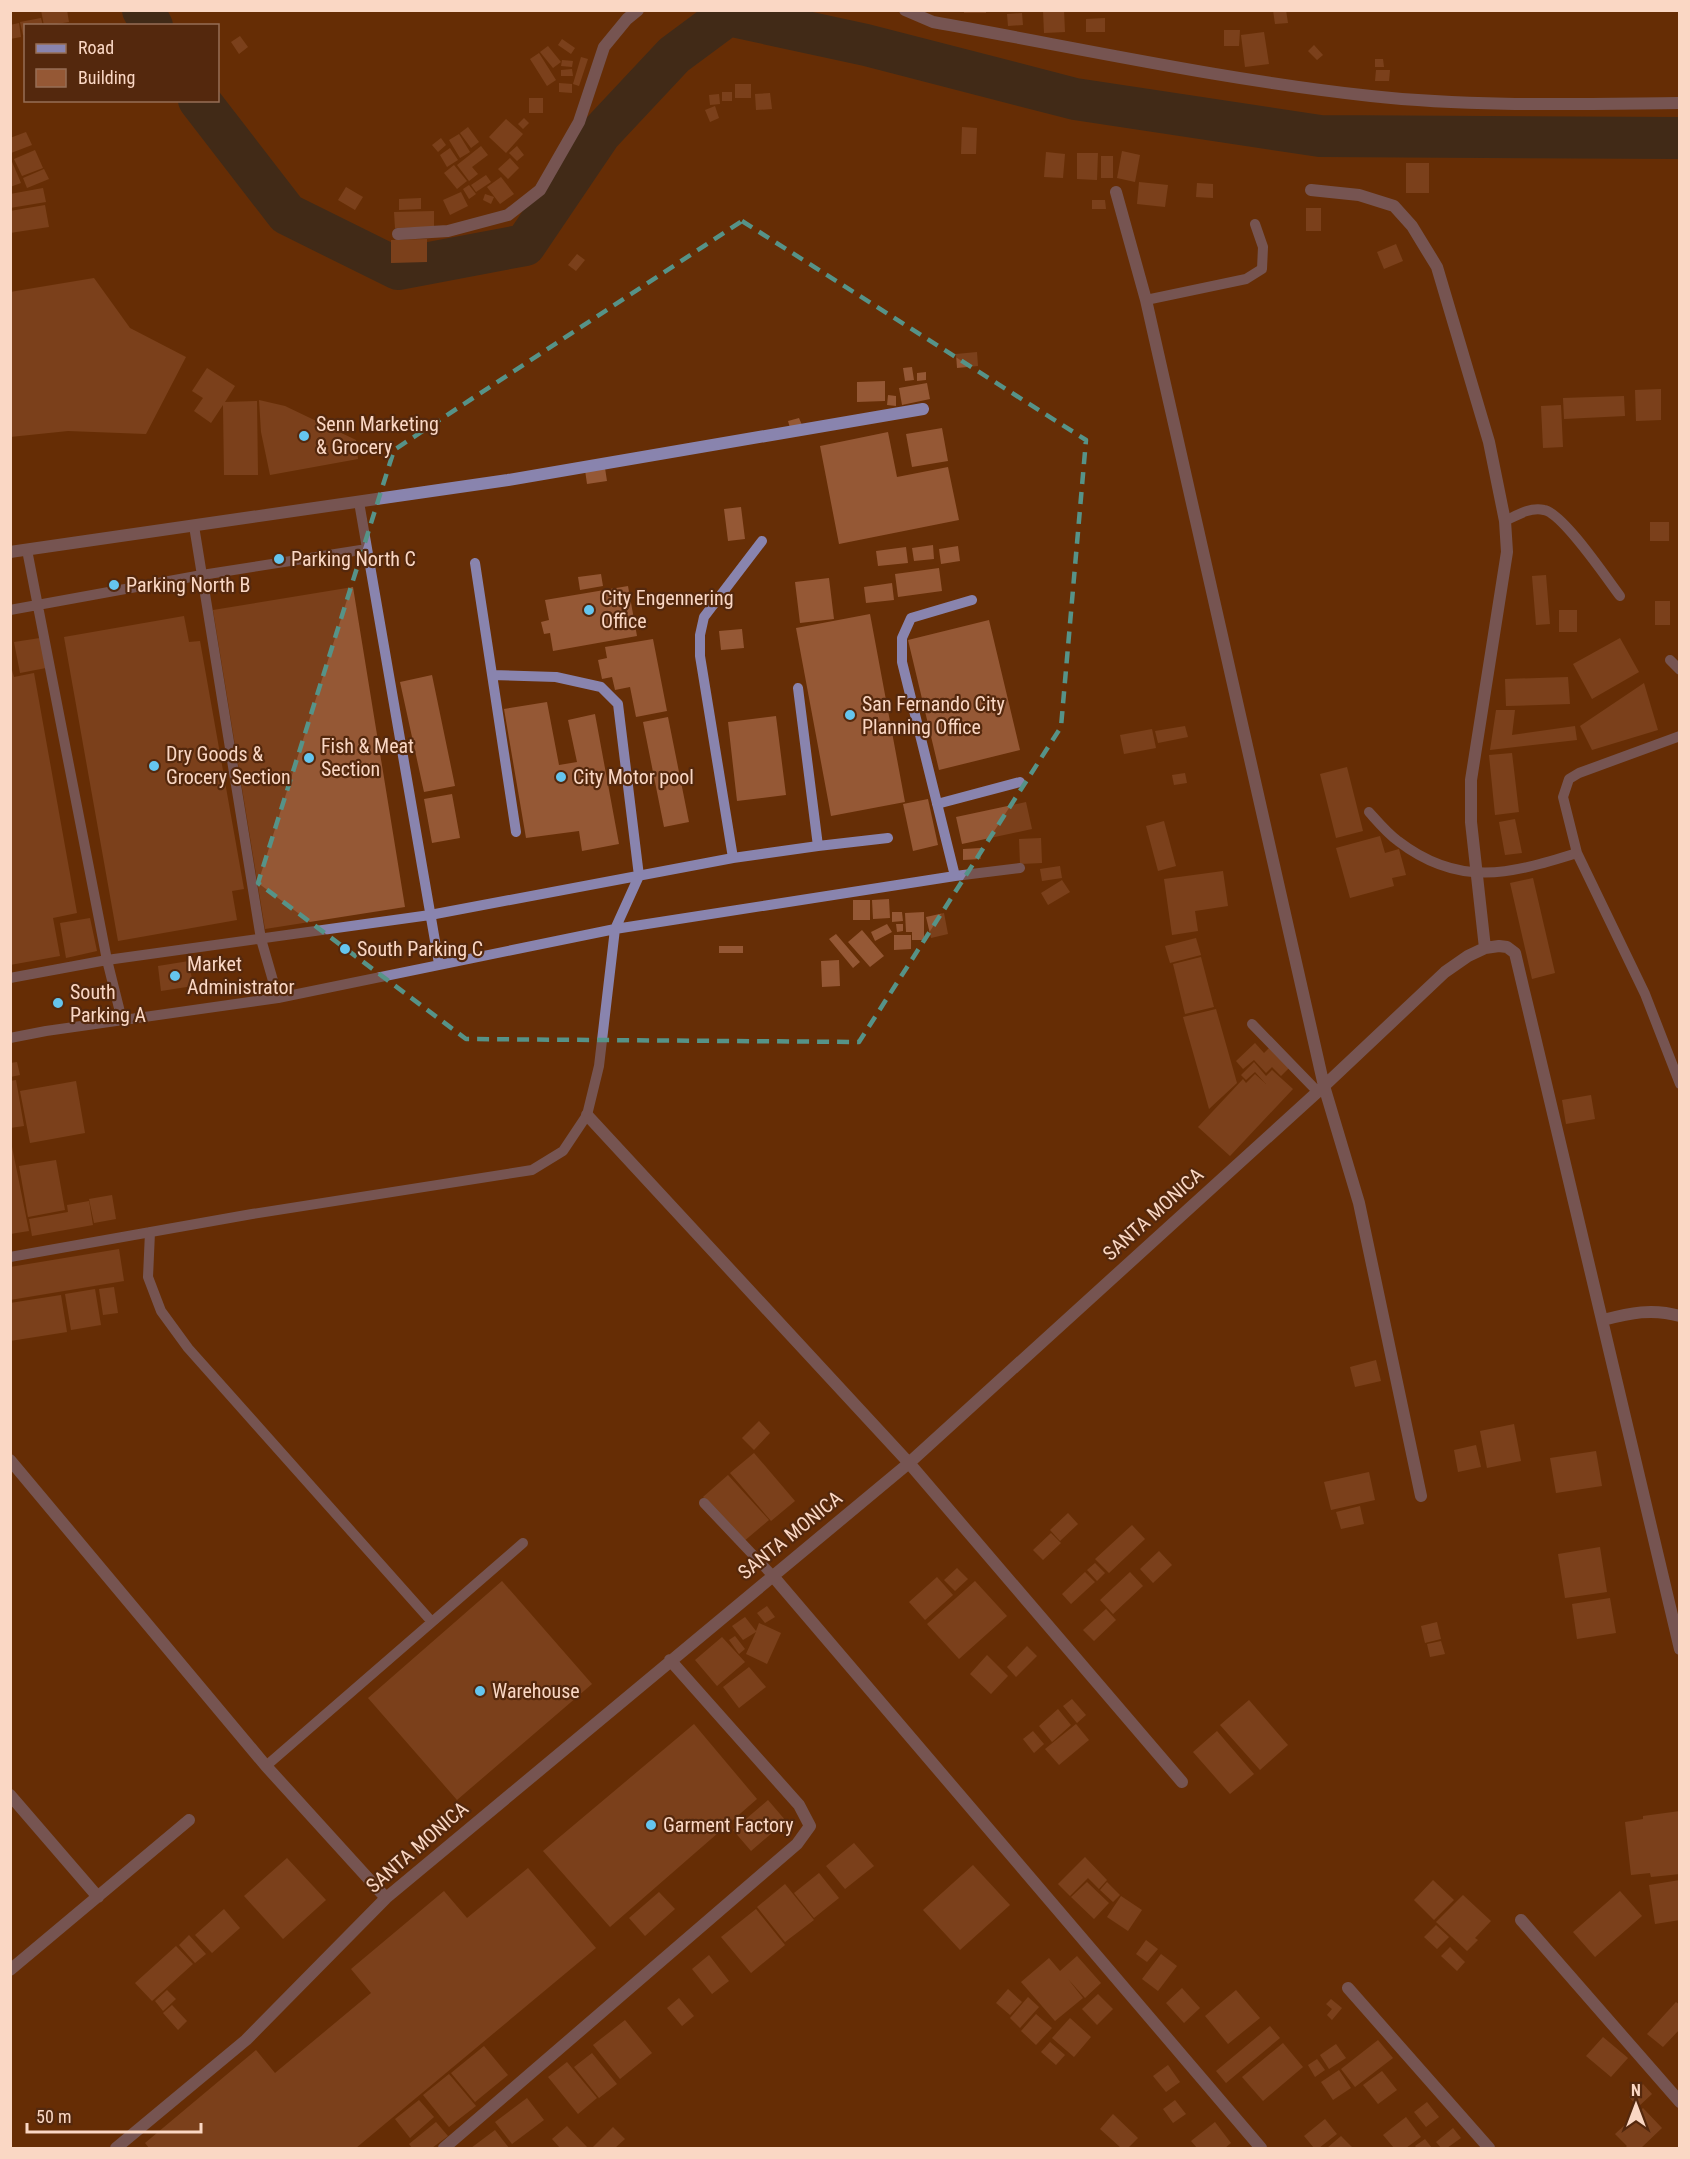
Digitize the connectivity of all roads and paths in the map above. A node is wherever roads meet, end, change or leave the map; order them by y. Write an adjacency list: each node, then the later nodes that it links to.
1 (638, 10): 7 (street)
2 (905, 10): 3 (street)
3 (1679, 103)
4 (1311, 190): 11 (street)
5 (1116, 192): 8 (street)
6 (1256, 224): 8 (lane)
7 (398, 234)
8 (1146, 300): 53 (street)
9 (923, 410): 10 (street)
10 (359, 502): 12 (street); 14 (lane)
11 (1505, 521): 19 (lane); 37 (street)
12 (194, 526): 15 (street); 18 (lane)
13 (762, 541): 35 (lane)
14 (367, 549): 18 (lane); 40 (lane)
15 (27, 550): 16 (street); 21 (lane)
16 (10, 552)
17 (475, 562): 25 (lane)
18 (202, 575): 21 (lane); 42 (lane)
19 (1620, 596)
20 (972, 600): 29 (lane)
21 (37, 605): 22 (lane); 44 (lane)
22 (10, 610)
23 (1670, 660): 24 (lane)
24 (1680, 670)
25 (492, 675): 31 (lane); 38 (lane)
26 (798, 688): 33 (lane)
27 (1680, 736): 34 (lane)
28 (1020, 782): 29 (lane)
29 (937, 804): 39 (lane)
30 (1369, 812): 37 (lane)
31 (516, 832)
32 (888, 838): 33 (lane)
33 (818, 846): 35 (lane)
34 (1577, 853): 37 (lane); 51 (lane)
35 (733, 858): 38 (lane)
36 (1020, 868): 39 (lane)
37 (1478, 874): 43 (street)
38 (639, 876): 40 (lane); 41 (lane)
39 (955, 876): 41 (lane)
40 (430, 915): 42 (lane); 45 (lane)
41 (615, 929): 45 (lane); 54 (lane)
42 (261, 939): 44 (lane); 47 (lane)
43 (1485, 948): 53 (street, SANTA MONICA); 58 (street)
44 (107, 960): 46 (lane); 48 (lane)
45 (439, 964): 47 (lane)
46 (10, 978)
47 (278, 998): 48 (lane)
48 (122, 1020): 50 (lane)
49 (1252, 1024): 53 (lane)
50 (10, 1038)
51 (1676, 1063): 52 (lane)
52 (1680, 1084)
53 (1320, 1089): 60 (street, SANTA MONICA); 61 (street)
54 (587, 1115): 55 (lane); 60 (street)
55 (150, 1232): 56 (lane); 65 (lane)
56 (10, 1257)
57 (1680, 1316): 58 (street)
58 (1603, 1320): 66 (street)
59 (10, 1460): 68 (street)
60 (909, 1463): 64 (street, SANTA MONICA); 69 (street)
61 (1421, 1496)
62 (704, 1503): 64 (lane)
63 (523, 1543): 65 (lane)
64 (772, 1575): 67 (street, SANTA MONICA); 80 (street)
65 (432, 1622): 68 (lane)
66 (1680, 1649)
67 (670, 1660): 73 (street, SANTA MONICA); 79 (street)
68 (266, 1766): 73 (street)
69 (1182, 1782)
70 (10, 1795): 72 (street)
71 (189, 1820): 72 (street)
72 (98, 1897): 75 (street)
73 (386, 1898): 78 (street, SANTA MONICA)
74 (1521, 1920): 77 (street)
75 (10, 1970)
76 (1348, 1988): 81 (street)
77 (1680, 2102)
78 (116, 2148)
79 (444, 2148)
80 (1262, 2148)
81 (1489, 2148)

